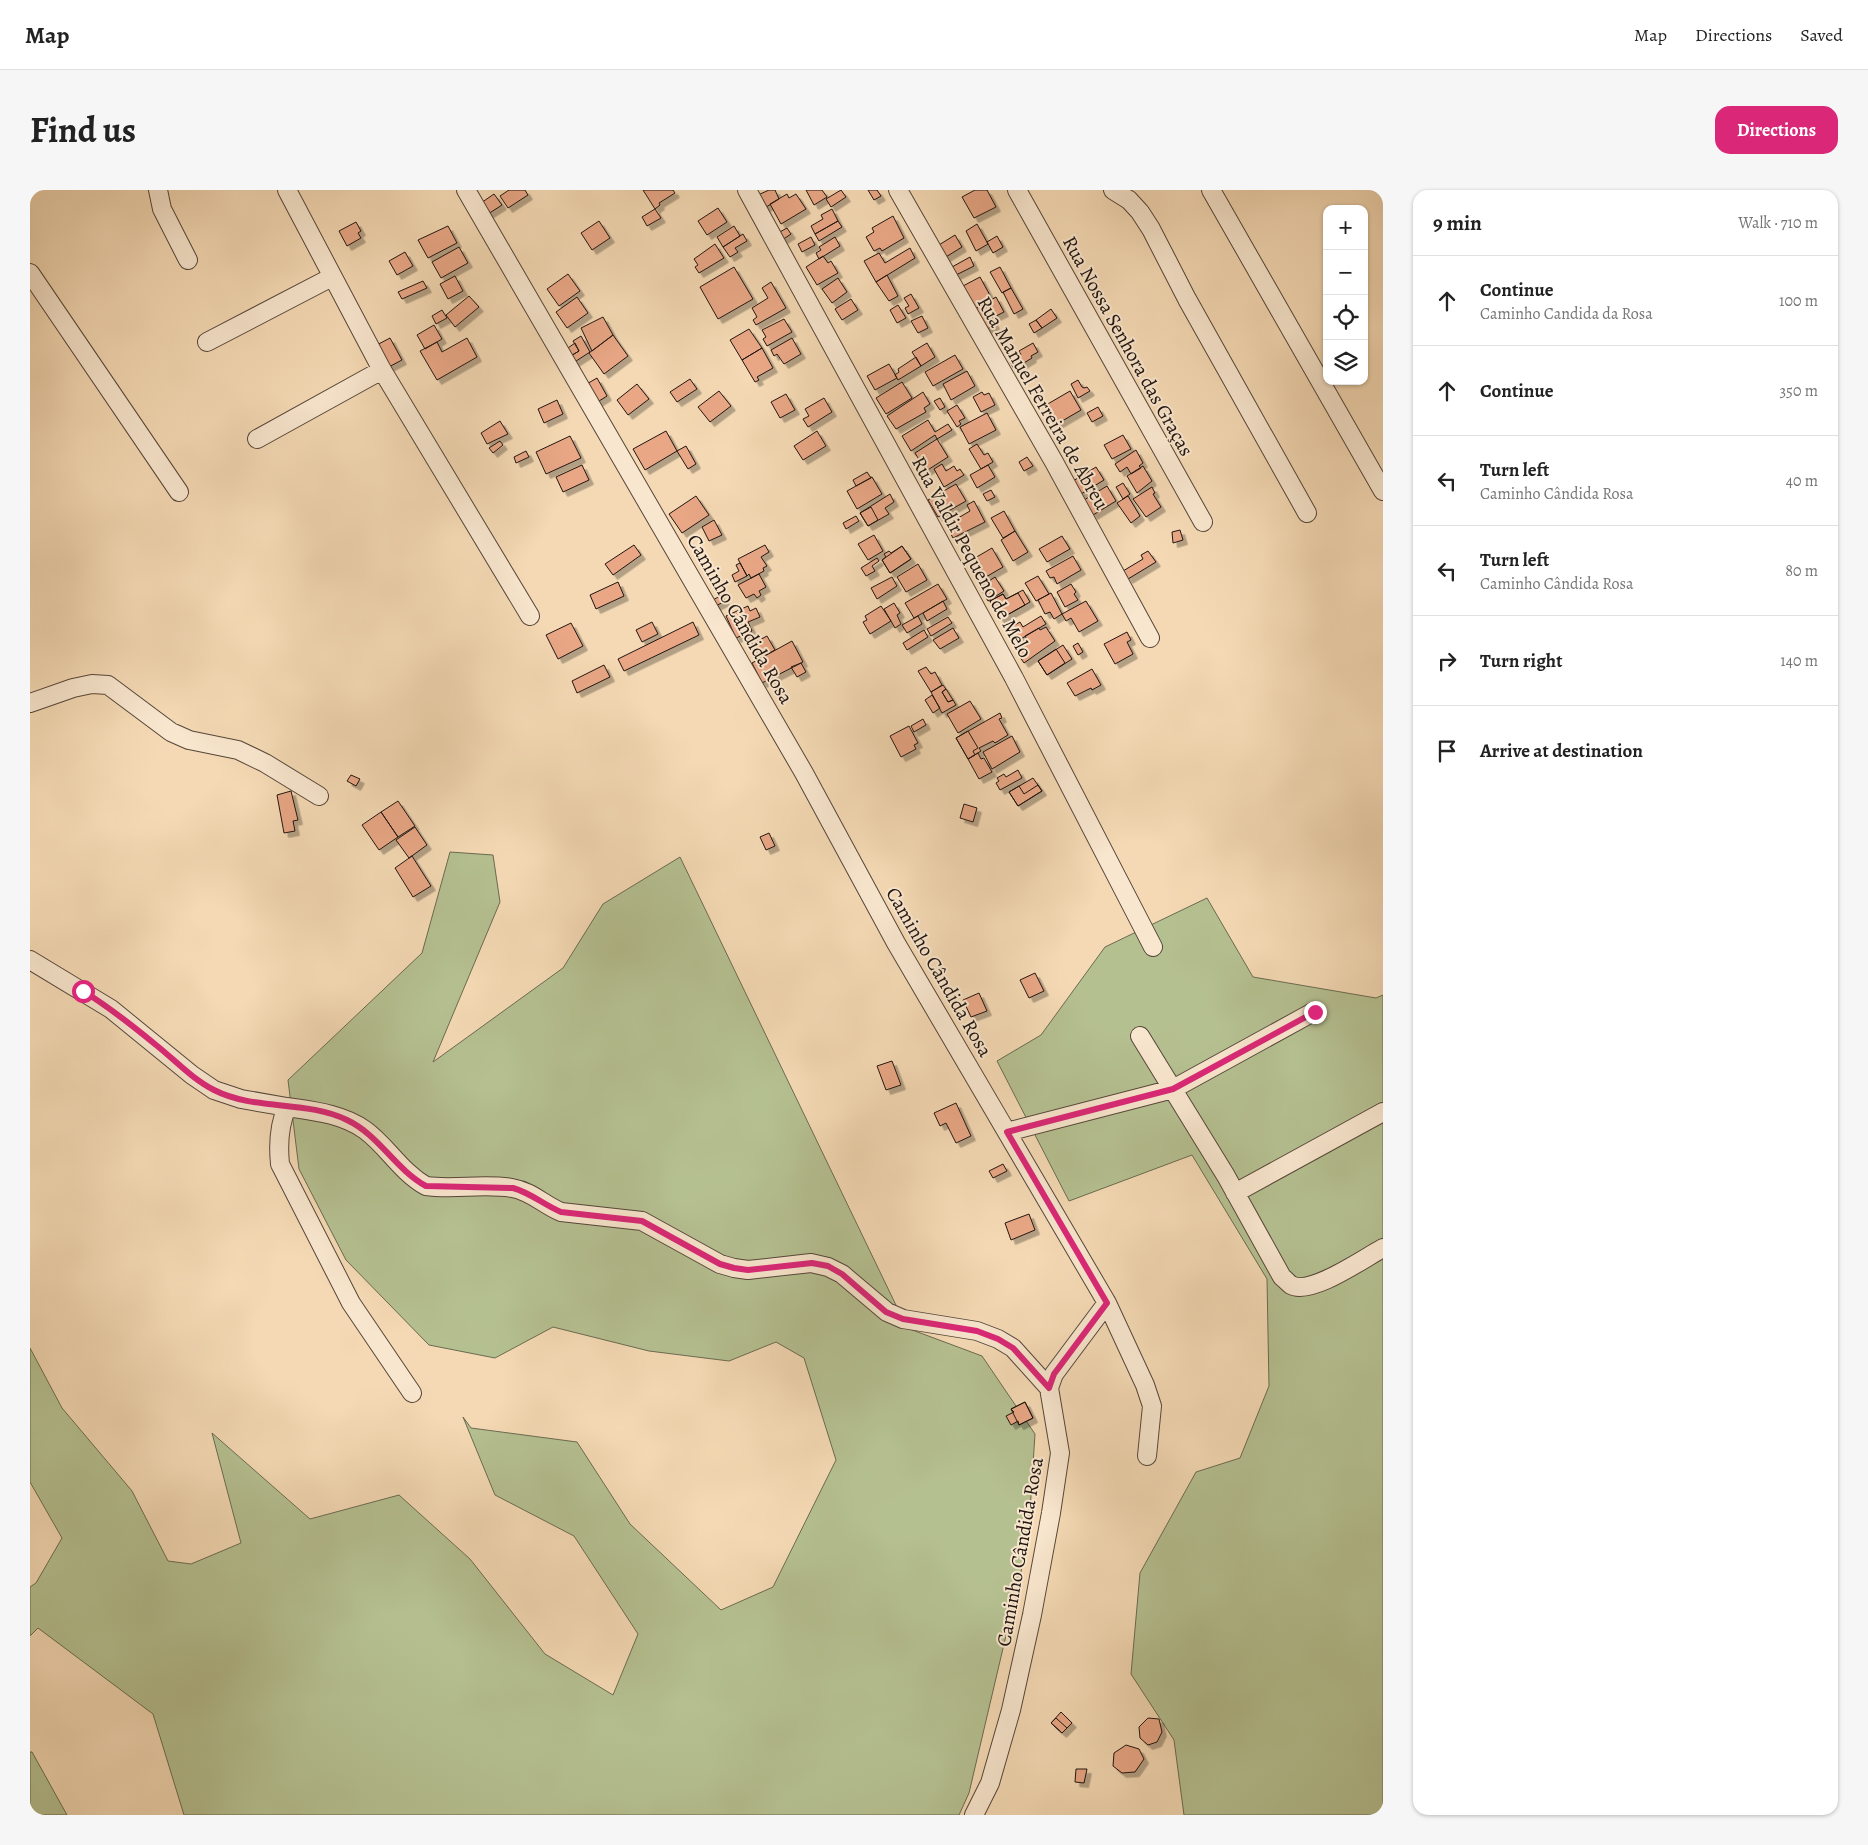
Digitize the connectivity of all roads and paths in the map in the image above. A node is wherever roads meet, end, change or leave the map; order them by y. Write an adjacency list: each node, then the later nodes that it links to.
1 (158, 190): 9 (street)
2 (287, 190): 10 (street)
3 (466, 190): 30 (street, Caminho Cândida Rosa)
4 (747, 190): 23 (street, Rua Valdir Pequeno de Melo)
5 (898, 190): 20 (street, Rua Manuel Ferreira de Abreu)
6 (1017, 190): 18 (street, Rua Nossa Senhora das Graças)
7 (1113, 190): 17 (street)
8 (1211, 190): 15 (street)
9 (188, 260)
10 (332, 277): 12 (street); 13 (street)
11 (32, 278): 16 (street)
12 (207, 342)
13 (382, 370): 14 (street); 19 (street)
14 (257, 439)
15 (1383, 491)
16 (179, 492)
17 (1307, 512)
18 (1202, 522)
19 (530, 616)
20 (1150, 638)
21 (30, 703): 22 (street)
22 (319, 796)
23 (1153, 947)
24 (30, 960): 28 (street)
25 (1315, 1012): 27 (street)
26 (1140, 1036): 27 (street)
27 (1173, 1089): 30 (street); 31 (street)
28 (287, 1107): 34 (street); 35 (street)
29 (1383, 1112): 31 (street)
30 (1007, 1132): 33 (street, Caminho Cândida Rosa)
31 (1236, 1193): 32 (street)
32 (1383, 1248)
33 (1107, 1303): 34 (street); 36 (street, Caminho Cândida Rosa)
34 (1049, 1388): 37 (street, Caminho Cândida Rosa)
35 (412, 1393)
36 (1147, 1456)
37 (974, 1815)

